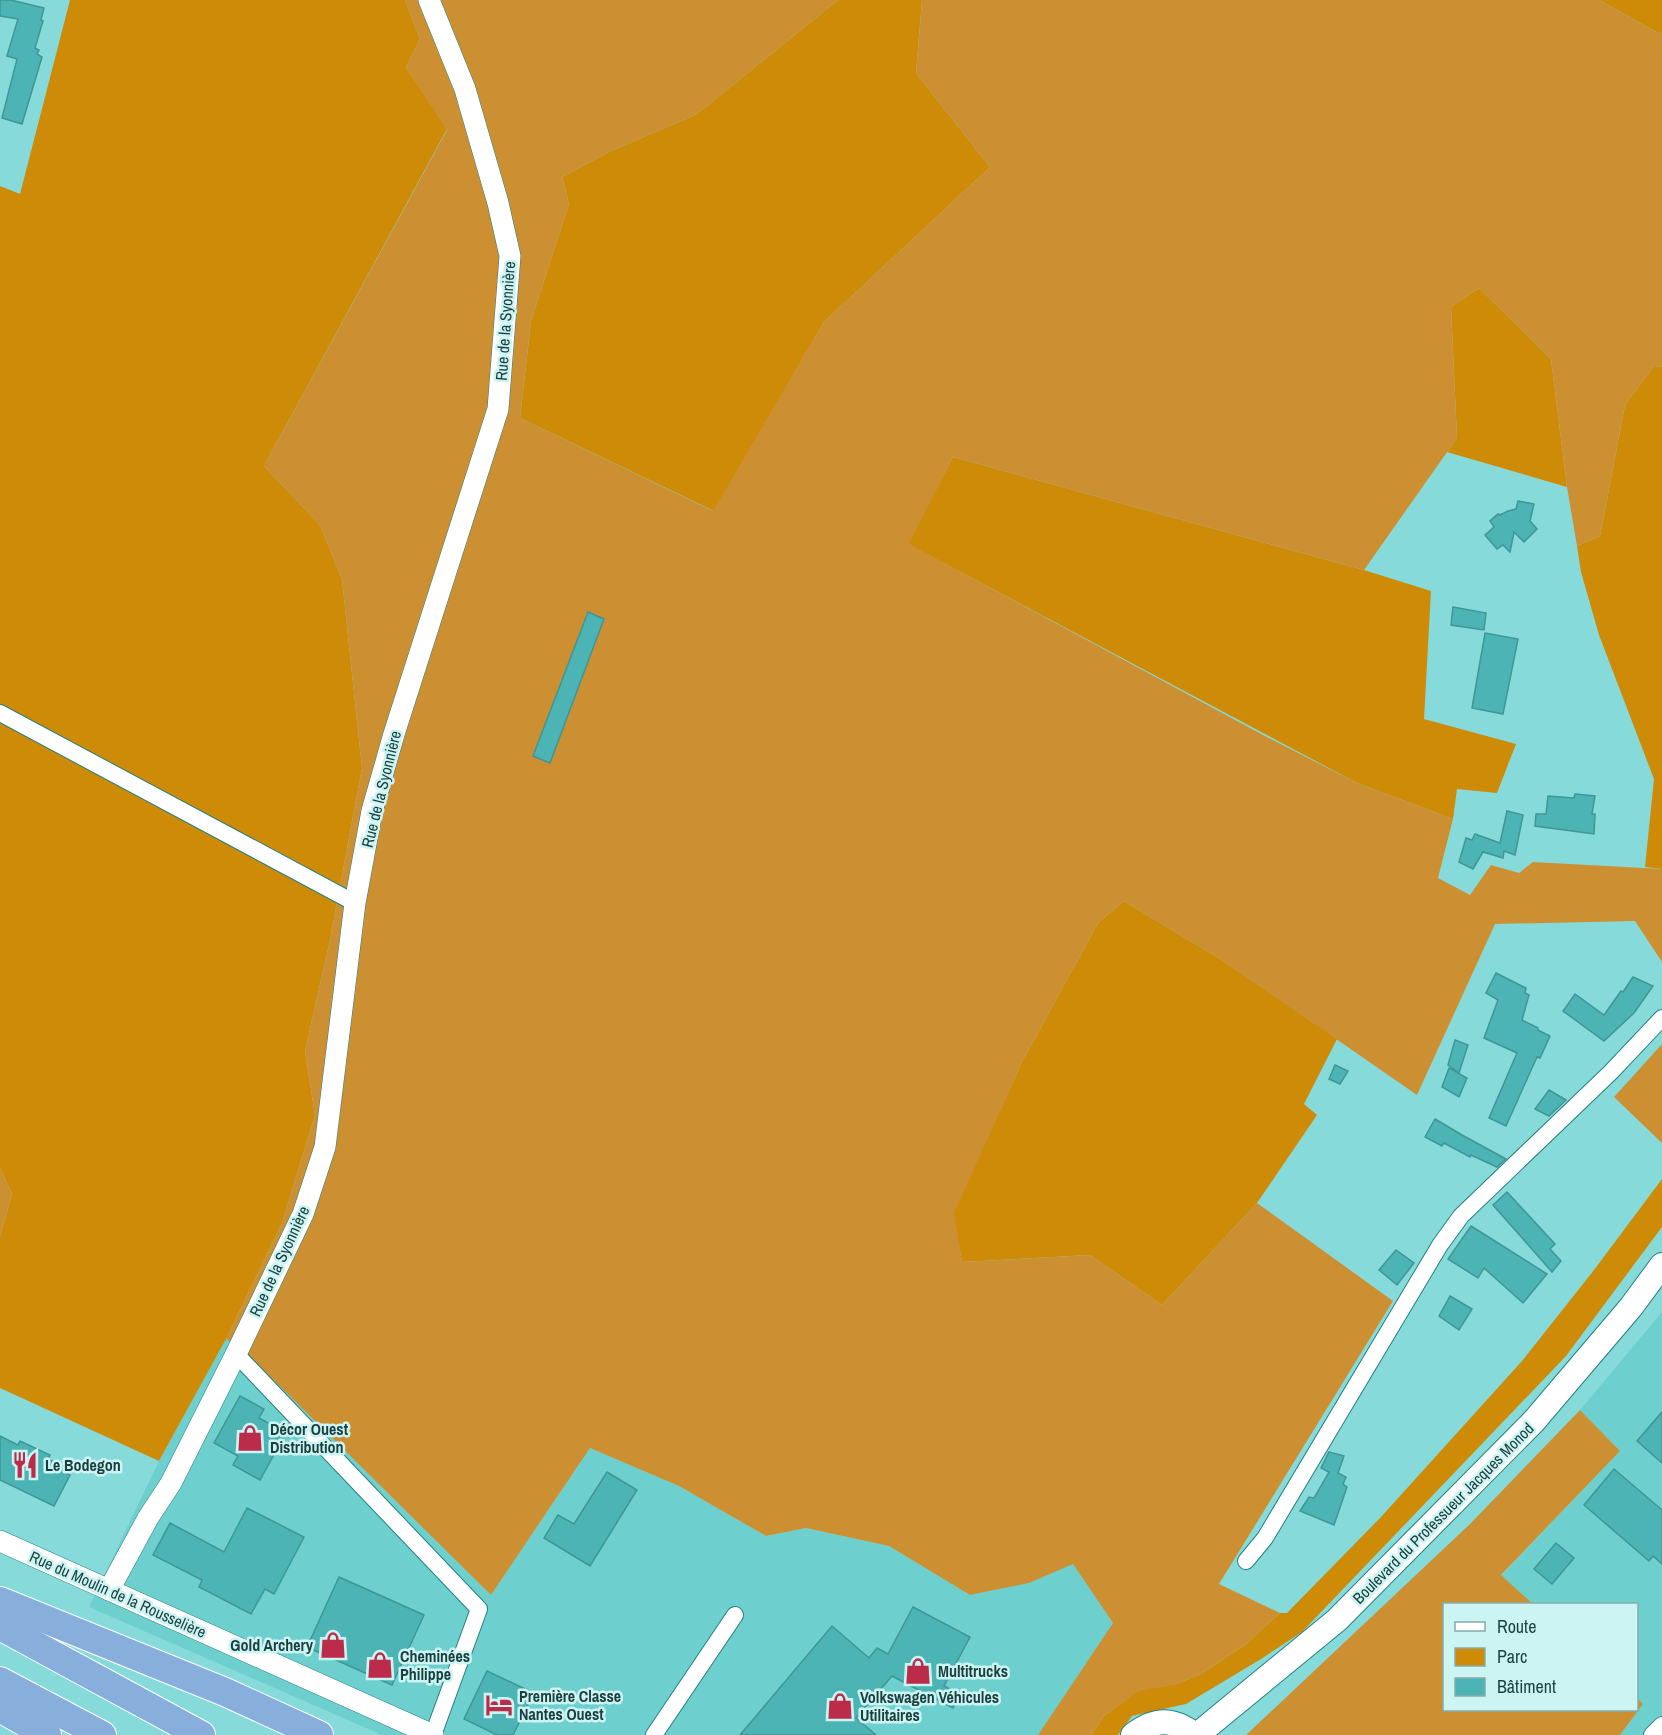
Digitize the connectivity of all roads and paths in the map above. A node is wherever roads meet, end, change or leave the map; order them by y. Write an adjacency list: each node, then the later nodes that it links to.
1 (429, 0): 3 (street, Rue de la Syonnière)
2 (0, 713): 3 (street)
3 (355, 903): 6 (street, Rue de la Syonnière)
4 (1662, 1018): 8 (street)
5 (1662, 1265): 23 (main road, Boulevard du Professueur Jacques Monod)
6 (236, 1354): 9 (street, Rue de la Syonnière); 20 (street)
7 (0, 1541): 9 (street, Rue du Moulin de la Rousselière)
8 (1246, 1561)
9 (109, 1590): 20 (street, Rue du Moulin de la Rousselière)
10 (0, 1601): 19 (highway)
11 (735, 1615): 21 (street)
12 (0, 1626): 18 (highway)
13 (0, 1681): 17 (highway)
14 (0, 1708): 16 (highway)
15 (1662, 1725): 24 (street)
16 (47, 1735)
17 (102, 1735)
18 (201, 1735)
19 (319, 1735)
20 (433, 1735)
21 (654, 1735)
22 (1133, 1735): 23 (main road)
23 (1196, 1735)
24 (1652, 1735)

